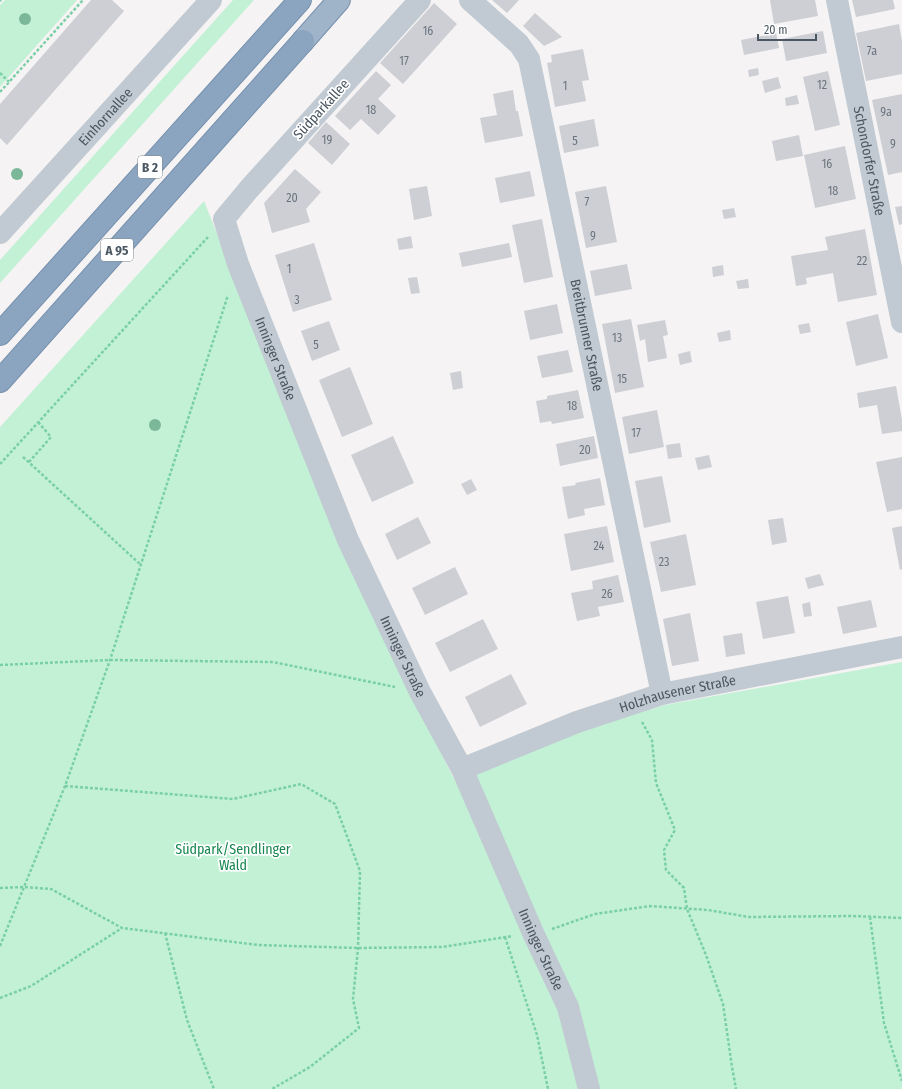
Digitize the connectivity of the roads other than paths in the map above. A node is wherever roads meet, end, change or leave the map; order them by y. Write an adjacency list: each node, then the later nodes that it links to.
1 (211, 0): 8 (street, Einhornallee)
2 (300, 0): 10 (highway, B 2)
3 (339, 0): 11 (highway, A 95)
4 (420, 0): 7 (street, Südparkallee)
5 (470, 0): 13 (street, Breitbrunner Straße)
6 (837, 0): 9 (street, Schondorfer Straße)
7 (224, 219): 14 (street, Inninger Straße)
8 (0, 233)
9 (902, 322)
10 (0, 334)
11 (0, 381)
12 (902, 648): 13 (street, Holzhausener Straße)
13 (662, 694): 14 (street, Holzhausener Straße)
14 (462, 769): 15 (street, Inninger Straße)
15 (589, 1089)

